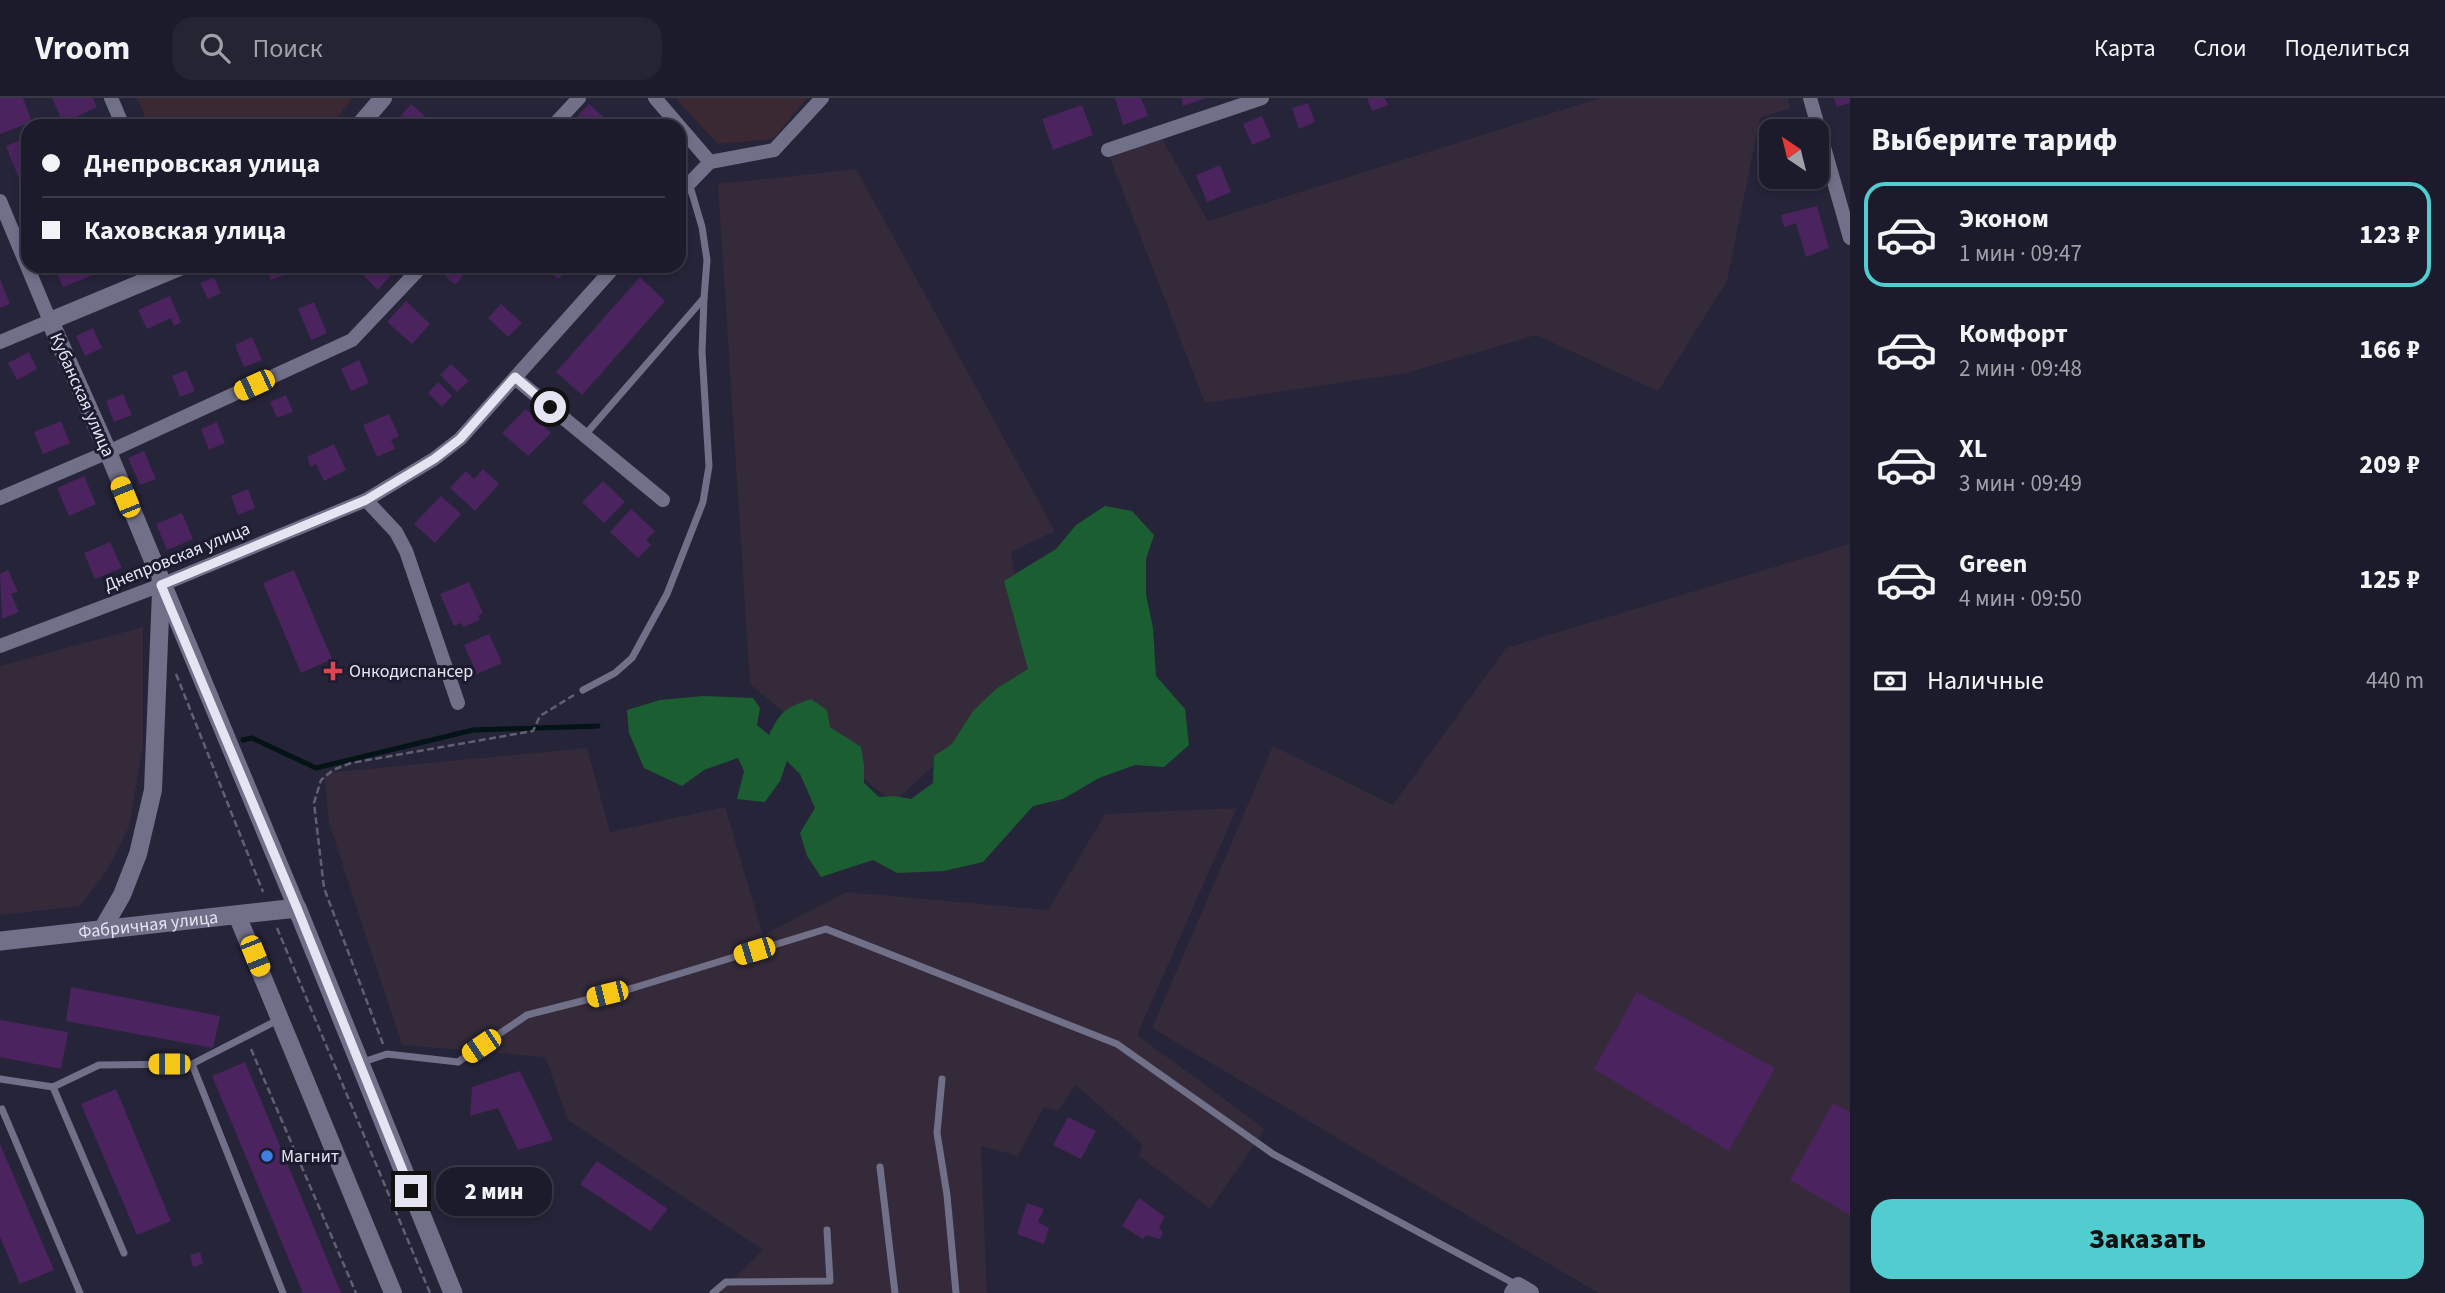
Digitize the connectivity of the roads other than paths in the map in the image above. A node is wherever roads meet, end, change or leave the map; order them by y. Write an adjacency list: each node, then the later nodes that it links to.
1 (111, 98): 9 (street)
2 (383, 98): 10 (street)
3 (579, 98): 11 (street)
4 (655, 98): 12 (street)
5 (822, 98): 15 (street)
6 (1262, 98): 8 (street)
7 (1810, 98): 19 (street)
8 (1224, 104): 14 (street)
9 (120, 119)
10 (365, 119)
11 (560, 119)
12 (673, 119)
13 (686, 134): 15 (street)
14 (1108, 150)
15 (710, 162): 16 (street)
16 (689, 183): 17 (street); 25 (lane)
17 (686, 186)
18 (0, 201): 20 (street)
19 (1850, 238)
20 (21, 251)
21 (30, 273): 26 (street)
22 (165, 273): 26 (street, Кубанская улица)
23 (415, 273): 30 (street)
24 (608, 273): 28 (street, Днепровская улица)
25 (704, 298): 29 (lane); 36 (lane)
26 (50, 321): 27 (street, Кубанская улица); 30 (street, Кубанская улица)
27 (0, 342)
28 (515, 377): 29 (street); 32 (street, Днепровская улица)
29 (585, 436): 33 (street)
30 (108, 452): 31 (street); 34 (street, Кубанская улица)
31 (0, 498)
32 (366, 500): 34 (street, Днепровская улица); 37 (street)
33 (663, 500)
34 (161, 585): 35 (street, Днепровская улица); 38 (street, Кубанская улица); 40 (street)
35 (0, 646)
36 (583, 690)
37 (458, 703)
38 (297, 908): 39 (main road, Фабричная улица); 43 (main road)
39 (237, 915): 40 (main road, Фабричная улица); 42 (street)
40 (103, 928): 41 (main road, Фабричная улица)
41 (0, 941)
42 (280, 1018): 44 (lane); 55 (street)
43 (359, 1063): 52 (lane); 56 (main road)
44 (192, 1064): 47 (lane); 54 (lane)
45 (0, 1079): 47 (lane)
46 (942, 1079): 59 (lane)
47 (53, 1087): 51 (lane)
48 (2, 1109): 53 (lane)
49 (880, 1167): 58 (lane)
50 (827, 1230): 57 (lane)
51 (124, 1253)
52 (1521, 1291)
53 (80, 1293)
54 (283, 1293)
55 (393, 1293)
56 (453, 1293)
57 (713, 1293)
58 (895, 1293)
59 (956, 1293)

